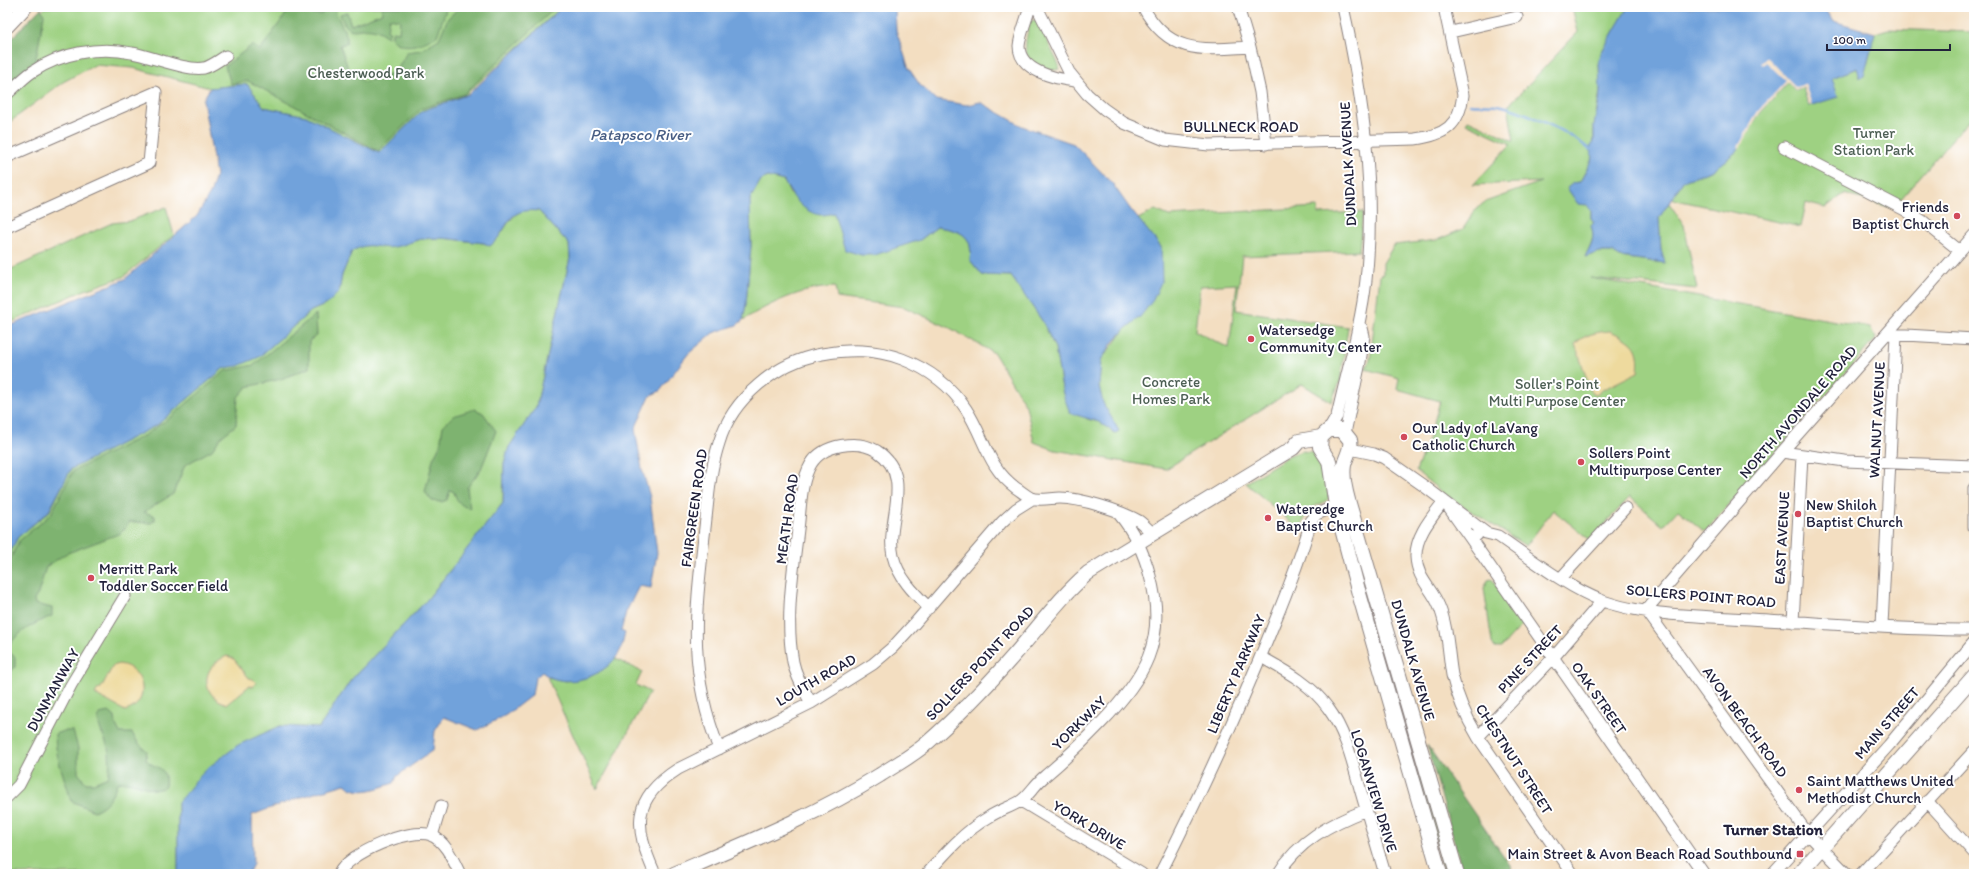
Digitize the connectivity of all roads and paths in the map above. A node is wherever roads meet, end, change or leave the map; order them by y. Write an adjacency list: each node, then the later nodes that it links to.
1 (25, 7): 8 (main road)
2 (1036, 7): 12 (street, BULLNECK ROAD); 12 (street)
3 (1143, 7): 10 (street)
4 (1238, 7): 10 (street)
5 (1343, 7): 14 (street, DUNDALK AVENUE)
6 (1444, 7): 9 (street, BULLNECK ROAD)
7 (1517, 17): 9 (street)
8 (7, 26)
9 (1451, 32): 14 (street, BULLNECK ROAD)
10 (1250, 47): 15 (street)
11 (226, 56): 13 (street)
12 (1075, 81): 15 (street, BULLNECK ROAD)
13 (7, 94)
14 (1366, 140): 15 (street, BULLNECK ROAD); 21 (street, DUNDALK AVENUE)
15 (1266, 144)
16 (1784, 147): 20 (street)
17 (7, 157): 18 (street)
18 (7, 227)
19 (1974, 235): 20 (street, NORTH AVONDALE ROAD)
20 (1960, 251): 22 (street, NORTH AVONDALE ROAD)
21 (1361, 320): 24 (street, DUNDALK AVENUE); 25 (street, DUNDALK AVENUE)
22 (1891, 334): 23 (street); 28 (street, NORTH AVONDALE ROAD); 31 (street, WALNUT AVENUE)
23 (1974, 339)
24 (1345, 432): 25 (main road); 27 (main road, DUNDALK AVENUE)
25 (1325, 433): 26 (main road, SOLLERS POINT ROAD); 29 (main road, DUNDALK AVENUE)
26 (1293, 448): 29 (main road); 40 (main road, SOLLERS POINT ROAD)
27 (1349, 452): 29 (main road); 35 (street, SOLLERS POINT ROAD); 36 (main road, DUNDALK AVENUE)
28 (1782, 452): 30 (street); 48 (street, NORTH AVONDALE ROAD)
29 (1324, 455): 36 (main road, DUNDALK AVENUE)
30 (1802, 456): 31 (street); 49 (street, EAST AVENUE)
31 (1890, 462): 32 (street); 50 (street, WALNUT AVENUE)
32 (1974, 466)
33 (1974, 488): 39 (street)
34 (1032, 499): 38 (street); 47 (street, LOUTH ROAD); 58 (street, FAIRGREEN ROAD)
35 (1444, 501): 41 (street, SOLLERS POINT ROAD); 42 (street, OAK STREET); 57 (street, CHESTNUT STREET)
36 (1342, 503): 53 (street, LIBERTY PARKWAY); 78 (main road, DUNDALK AVENUE); 79 (main road, DUNDALK AVENUE)
37 (1625, 508): 44 (street)
38 (1119, 513): 40 (street); 43 (street)
39 (1974, 528)
40 (1152, 533): 43 (main road, SOLLERS POINT ROAD)
41 (1486, 533): 42 (street); 44 (street, SOLLERS POINT ROAD)
42 (1471, 539): 54 (street, OAK STREET)
43 (1137, 542): 62 (street, YORKWAY); 72 (main road, SOLLERS POINT ROAD)
44 (1561, 578): 46 (street, SOLLERS POINT ROAD)
45 (124, 596): 60 (street, DUNMANWAY)
46 (1602, 601): 48 (street, SOLLERS POINT ROAD); 54 (street, PINE STREET)
47 (929, 608): 56 (street, LOUTH ROAD); 56 (street, MEATH ROAD)
48 (1646, 610): 49 (street, SOLLERS POINT ROAD); 65 (street, AVON BEACH ROAD)
49 (1793, 622): 50 (street, SOLLERS POINT ROAD)
50 (1882, 626): 51 (street, SOLLERS POINT ROAD)
51 (1974, 630)
52 (1974, 642): 65 (street, MAIN STREET)
53 (1261, 657): 64 (street, LOGANVIEW DRIVE); 75 (street, LIBERTY PARKWAY)
54 (1553, 658): 57 (street, PINE STREET); 81 (street, OAK STREET)
55 (1974, 676): 67 (main road)
56 (811, 703): 58 (street, LOUTH ROAD)
57 (1478, 737): 80 (street, CHESTNUT STREET)
58 (719, 749): 71 (street, LOUTH ROAD)
59 (1974, 751): 61 (street)
60 (7, 798)
61 (1927, 800): 68 (street); 85 (street)
62 (1021, 801): 73 (street, YORKWAY); 74 (street, YORK DRIVE)
63 (442, 806): 66 (street)
64 (1366, 810): 76 (street); 77 (street, LOGANVIEW DRIVE)
65 (1808, 834): 67 (street, AVON BEACH ROAD); 82 (street, MAIN STREET)
66 (432, 836): 69 (street); 70 (street)
67 (1822, 849): 83 (main road); 84 (street, AVON BEACH ROAD)
68 (1974, 853)
69 (337, 873)
70 (460, 874)
71 (655, 874)
72 (674, 874)
73 (927, 874)
74 (1142, 874)
75 (1160, 874)
76 (1278, 874)
77 (1385, 874)
78 (1440, 874)
79 (1458, 874)
80 (1573, 874)
81 (1704, 874)
82 (1772, 874)
83 (1799, 874)
84 (1847, 874)
85 (1861, 874)

